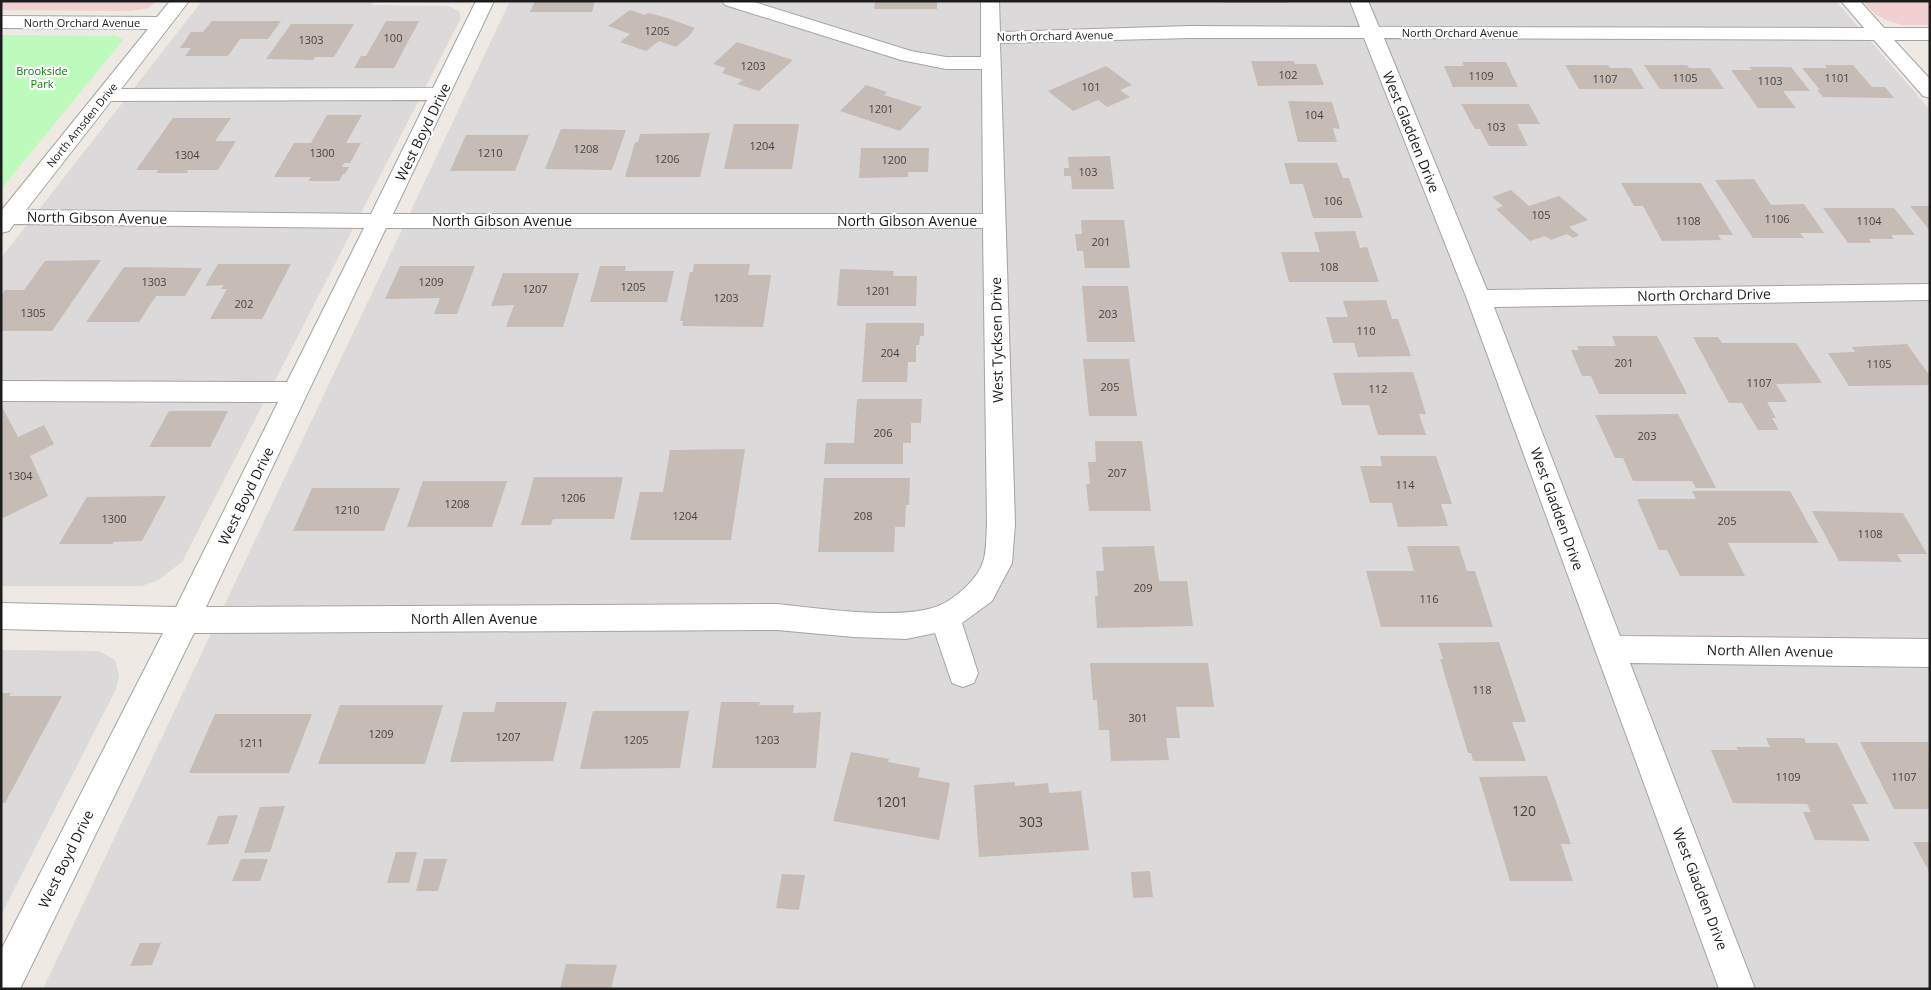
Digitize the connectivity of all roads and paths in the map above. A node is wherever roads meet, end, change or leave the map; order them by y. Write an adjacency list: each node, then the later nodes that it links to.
1 (180, 1): 8 (street, North Amsden Drive)
2 (485, 1): 15 (street, West Boyd Drive)
3 (731, 1): 13 (street, North Orchard Avenue)
4 (990, 1): 12 (street, West Tycksen Drive)
5 (1359, 1): 9 (street, West Gladden Drive)
6 (1850, 1): 10 (street)
7 (1, 22): 8 (street, North Orchard Avenue)
8 (163, 23): 16 (street, North Amsden Drive)
9 (1371, 33): 10 (street, North Orchard Avenue); 12 (street, North Orchard Avenue); 21 (street, West Gladden Drive)
10 (1879, 34): 11 (street, North Orchard Avenue); 14 (street)
11 (1930, 34)
12 (990, 38): 13 (street, West Tycksen Drive)
13 (990, 63): 18 (street, West Tycksen Drive)
14 (1930, 92)
15 (440, 94): 16 (street); 17 (street, West Boyd Drive)
16 (106, 95): 19 (street, North Amsden Drive)
17 (380, 221): 18 (street, North Gibson Avenue); 19 (street, North Gibson Avenue); 23 (street, West Boyd Drive)
18 (995, 221): 25 (street, West Tycksen Drive)
19 (5, 222)
20 (1930, 292): 21 (street, North Orchard Drive)
21 (1479, 298): 27 (street, West Gladden Drive)
22 (1, 391): 23 (street)
23 (296, 392): 26 (street, West Boyd Drive)
24 (1, 616): 26 (street, North Allen Avenue)
25 (945, 618): 26 (street, North Allen Avenue); 29 (street)
26 (185, 620): 30 (street, West Boyd Drive)
27 (1610, 649): 28 (street, North Allen Avenue); 31 (street, West Gladden Drive)
28 (1930, 652)
29 (963, 673)
30 (2, 989)
31 (1737, 989)

